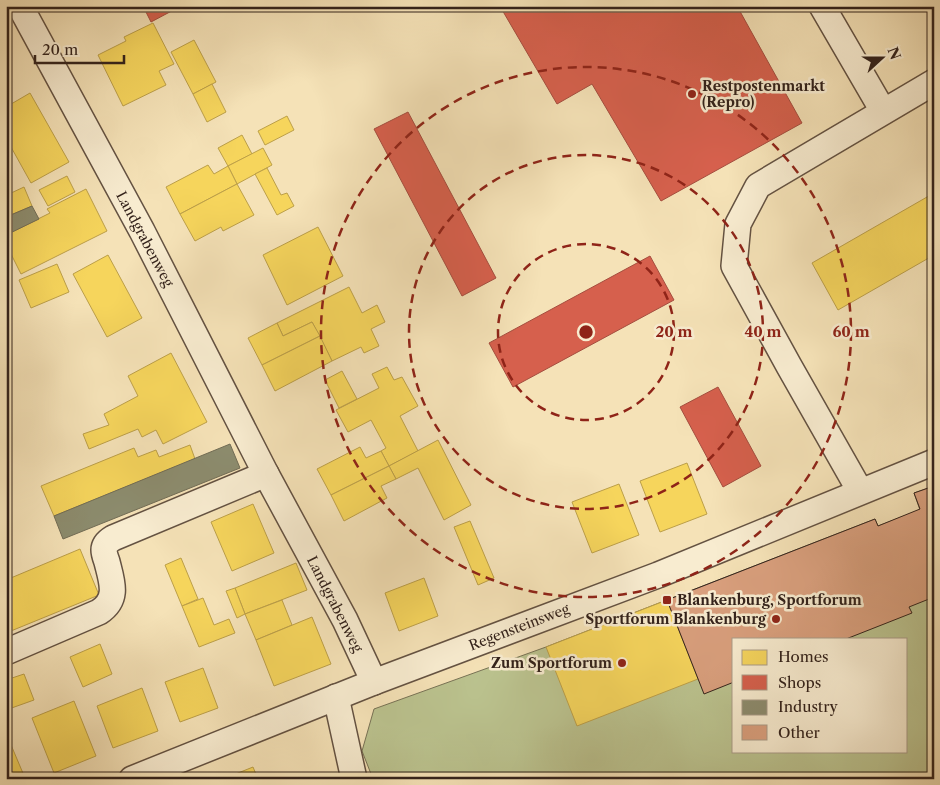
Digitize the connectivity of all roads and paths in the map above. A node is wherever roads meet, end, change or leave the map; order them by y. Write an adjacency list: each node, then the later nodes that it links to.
1 (20, 6): 6 (street, Landgrabenweg)
2 (822, 6): 4 (street)
3 (934, 82): 4 (street)
4 (883, 111): 7 (street)
5 (934, 462): 7 (street, Regensteinsweg)
6 (266, 474): 8 (street); 9 (street, Landgrabenweg)
7 (860, 492): 9 (street, Regensteinsweg)
8 (6, 652)
9 (374, 682): 10 (street, Regensteinsweg)
10 (336, 697): 11 (street, Regensteinsweg); 12 (street)
11 (132, 779)
12 (354, 779)

